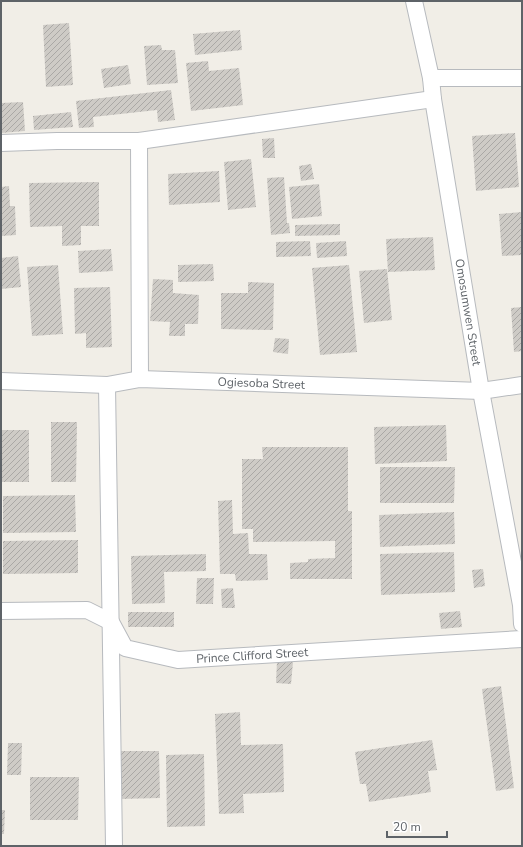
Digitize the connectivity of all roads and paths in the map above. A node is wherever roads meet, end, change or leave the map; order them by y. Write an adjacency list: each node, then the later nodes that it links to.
1 (414, 1): 2 (street, Omosumwen Street)
2 (431, 78): 3 (street); 4 (street, Omosumwen Street)
3 (522, 78)
4 (433, 99): 5 (street); 11 (street, Omosumwen Street)
5 (139, 141): 6 (street); 7 (street)
6 (1, 143)
7 (140, 379): 9 (street, Ogiesoba Street); 11 (street, Ogiesoba Street)
8 (1, 381): 9 (street, Ogiesoba Street)
9 (107, 385): 14 (street)
10 (522, 385): 11 (street, Ogiesoba Street)
11 (481, 391): 12 (street, Omosumwen Street)
12 (522, 605): 15 (street, Omosumwen Street)
13 (1, 611): 14 (street)
14 (112, 622): 16 (street, Prince Clifford Street); 17 (street)
15 (522, 624)
16 (522, 640)
17 (114, 846)

